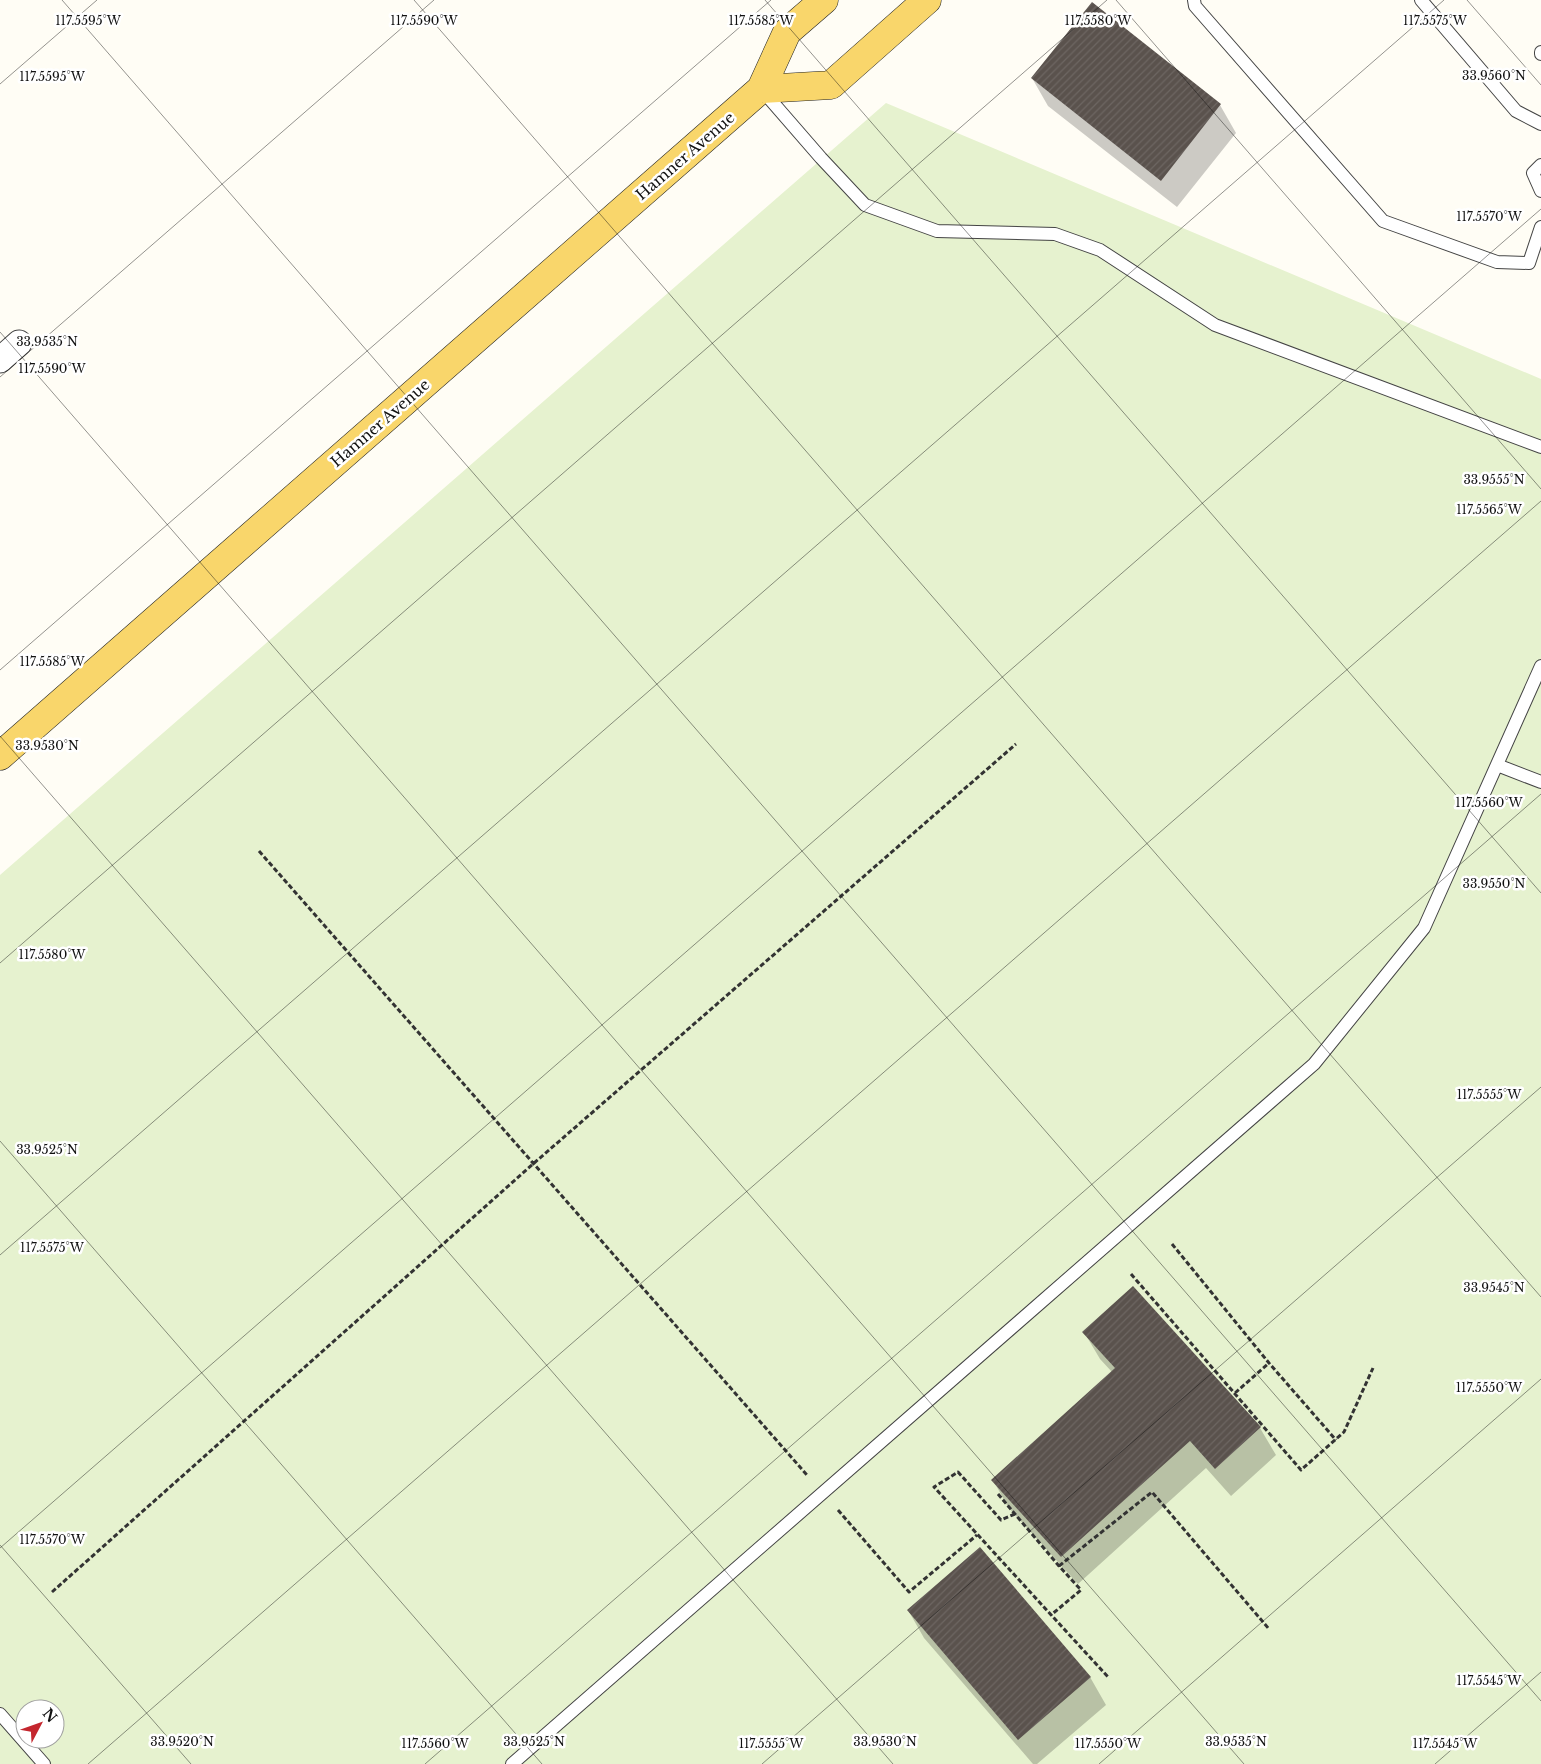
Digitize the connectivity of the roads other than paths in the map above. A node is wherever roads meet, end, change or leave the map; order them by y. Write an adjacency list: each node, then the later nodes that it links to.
1 (824, 0): 5 (main road, Hamner Avenue)
2 (927, 0): 5 (main road)
3 (1194, 0): 9 (lane)
4 (1421, 0): 6 (lane)
5 (761, 89): 12 (lane); 14 (main road, Hamner Avenue)
6 (1541, 124)
7 (1541, 165): 8 (lane)
8 (1541, 191)
9 (1541, 227)
10 (19, 343): 11 (street)
11 (0, 360)
12 (1541, 447)
13 (1541, 666): 15 (lane)
14 (0, 756)
15 (1497, 765): 16 (lane); 19 (lane)
16 (1541, 782)
17 (0, 1714): 18 (lane)
18 (44, 1764)
19 (512, 1764)

